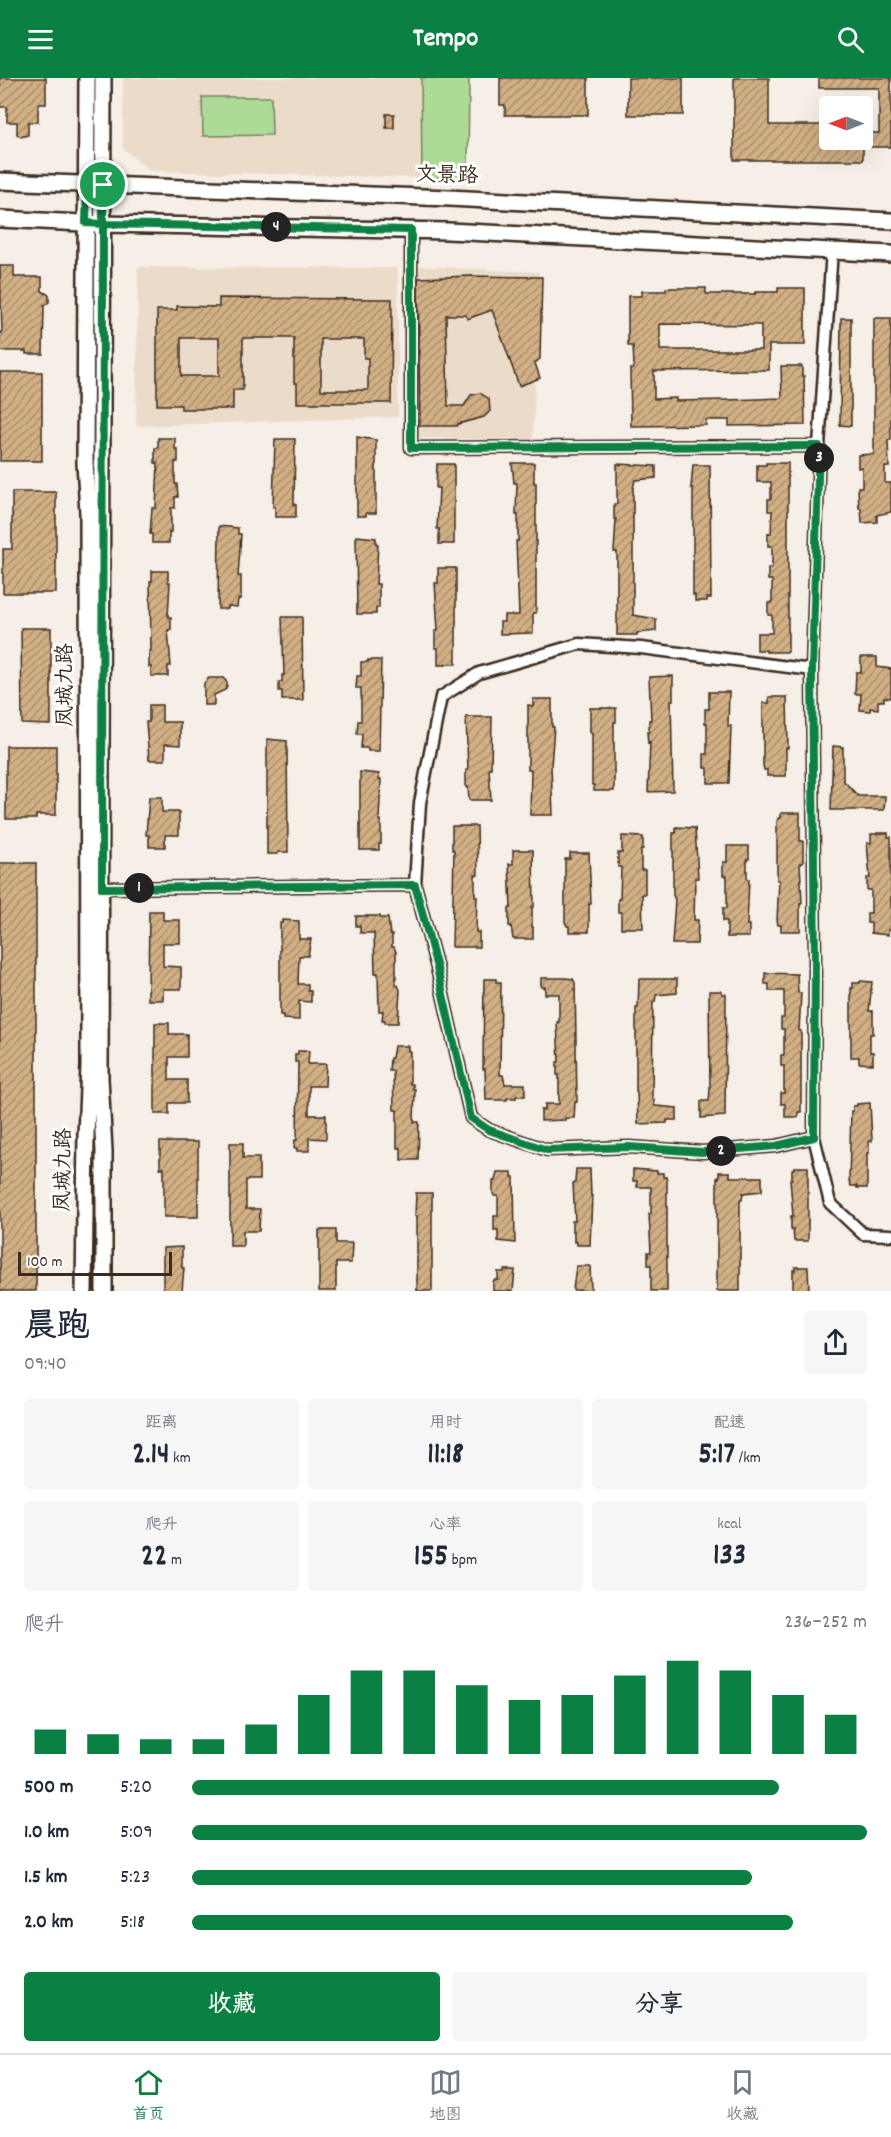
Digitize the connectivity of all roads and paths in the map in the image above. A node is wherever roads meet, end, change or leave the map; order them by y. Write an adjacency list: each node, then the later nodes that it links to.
1 (87, 78): 4 (street, 凤城九路)
2 (103, 78): 5 (street, 凤城九路)
3 (0, 181): 4 (street, 文景路)
4 (87, 185): 5 (street, 文景路); 8 (street, 凤城九路)
5 (103, 185): 7 (street, 文景路); 9 (street, 凤城九路)
6 (0, 219): 8 (street)
7 (891, 221)
8 (86, 223): 9 (street); 19 (street, 凤城九路)
9 (103, 224): 10 (street); 16 (street, 凤城九路)
10 (411, 230): 11 (street); 13 (street)
11 (832, 250): 12 (street); 13 (street)
12 (891, 254)
13 (819, 446): 14 (street)
14 (812, 670): 15 (street); 17 (street)
15 (415, 885): 16 (street); 17 (street)
16 (102, 888): 20 (street, 凤城九路)
17 (814, 1137): 18 (street)
18 (891, 1235)
19 (84, 1291)
20 (104, 1291)

